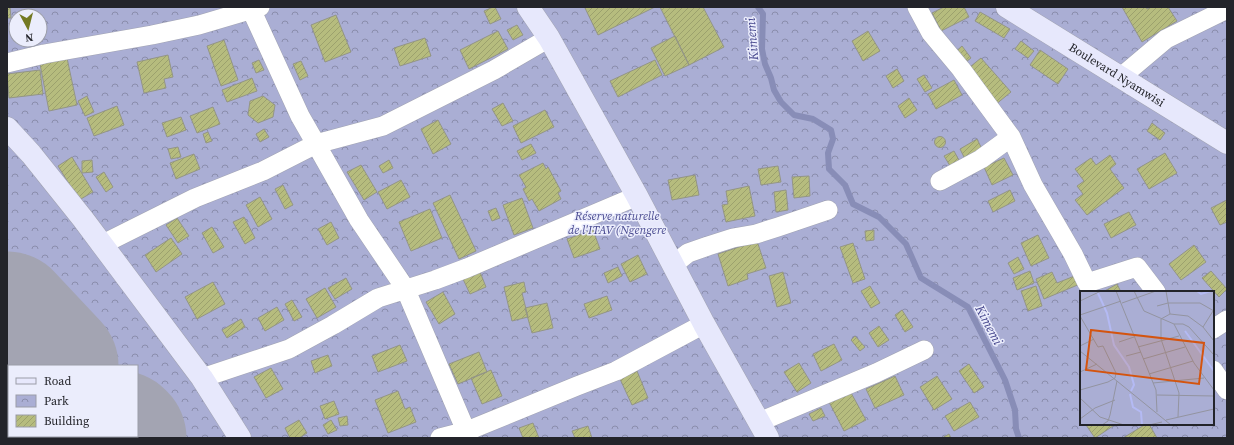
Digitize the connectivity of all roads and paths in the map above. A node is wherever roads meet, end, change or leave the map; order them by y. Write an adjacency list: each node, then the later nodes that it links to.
1 (528, 7): 6 (street)
2 (917, 7): 10 (street)
3 (1007, 7): 8 (street, Boulevard Nyamwisi)
4 (253, 8): 7 (street); 12 (street)
5 (1227, 9): 8 (street)
6 (549, 38): 12 (street); 14 (street)
7 (7, 63)
8 (1121, 77): 11 (street, Boulevard Nyamwisi)
9 (7, 128): 16 (street)
10 (1011, 137): 13 (street); 19 (street)
11 (1227, 143)
12 (316, 144): 16 (street); 18 (street)
13 (940, 180)
14 (638, 196): 17 (street); 18 (street)
15 (828, 210): 17 (street)
16 (101, 245): 25 (street)
17 (673, 264): 21 (street)
18 (405, 288): 25 (street); 28 (street)
19 (1155, 291)
20 (1227, 320): 22 (street)
21 (704, 324): 27 (street); 28 (street)
22 (1214, 328)
23 (924, 350): 27 (street)
24 (1214, 371): 26 (street)
25 (202, 378): 29 (street)
26 (1227, 390)
27 (763, 430)
28 (468, 434): 30 (street)
29 (240, 438)
30 (440, 438)

